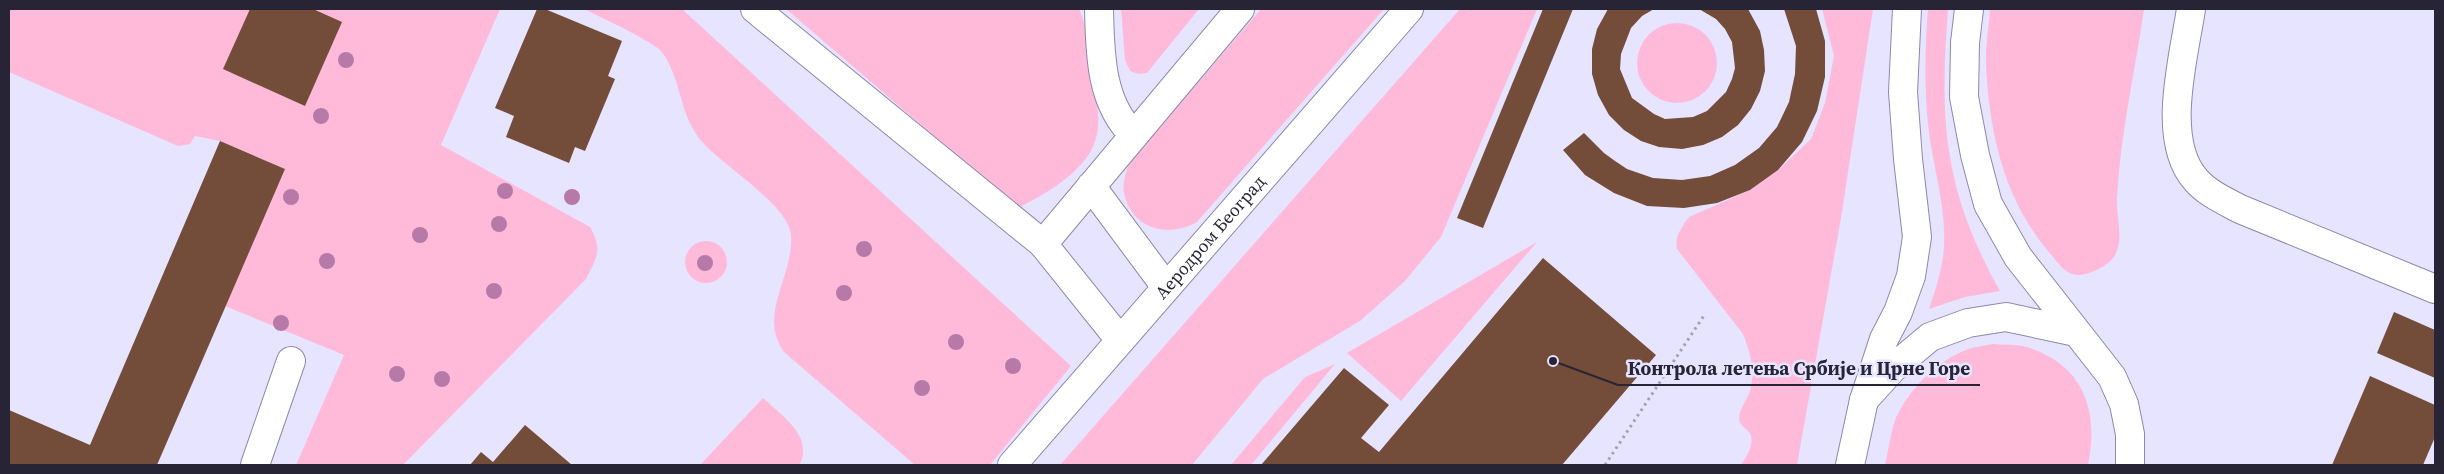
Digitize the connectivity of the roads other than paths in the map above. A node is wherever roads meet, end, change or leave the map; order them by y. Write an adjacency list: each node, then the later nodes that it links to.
1 (755, 9): 10 (street)
2 (1099, 9): 8 (street)
3 (1240, 9): 8 (street)
4 (1409, 9): 11 (street, Аеродром Београд)
5 (1906, 9): 16 (street)
6 (1969, 9): 13 (street)
7 (2191, 9): 12 (street)
8 (1134, 135): 9 (street)
9 (1091, 186): 10 (street); 11 (street)
10 (1043, 244): 14 (street)
11 (1166, 287): 14 (street, Аеродром Београд)
12 (2435, 289)
13 (2076, 332): 16 (street); 17 (street)
14 (1120, 340): 19 (street, Аеродром Београд)
15 (291, 361): 18 (street)
16 (1864, 400): 20 (street)
17 (2130, 434): 21 (street); 22 (street)
18 (255, 465)
19 (1012, 465)
20 (1850, 465)
21 (2114, 465)
22 (2130, 465)

